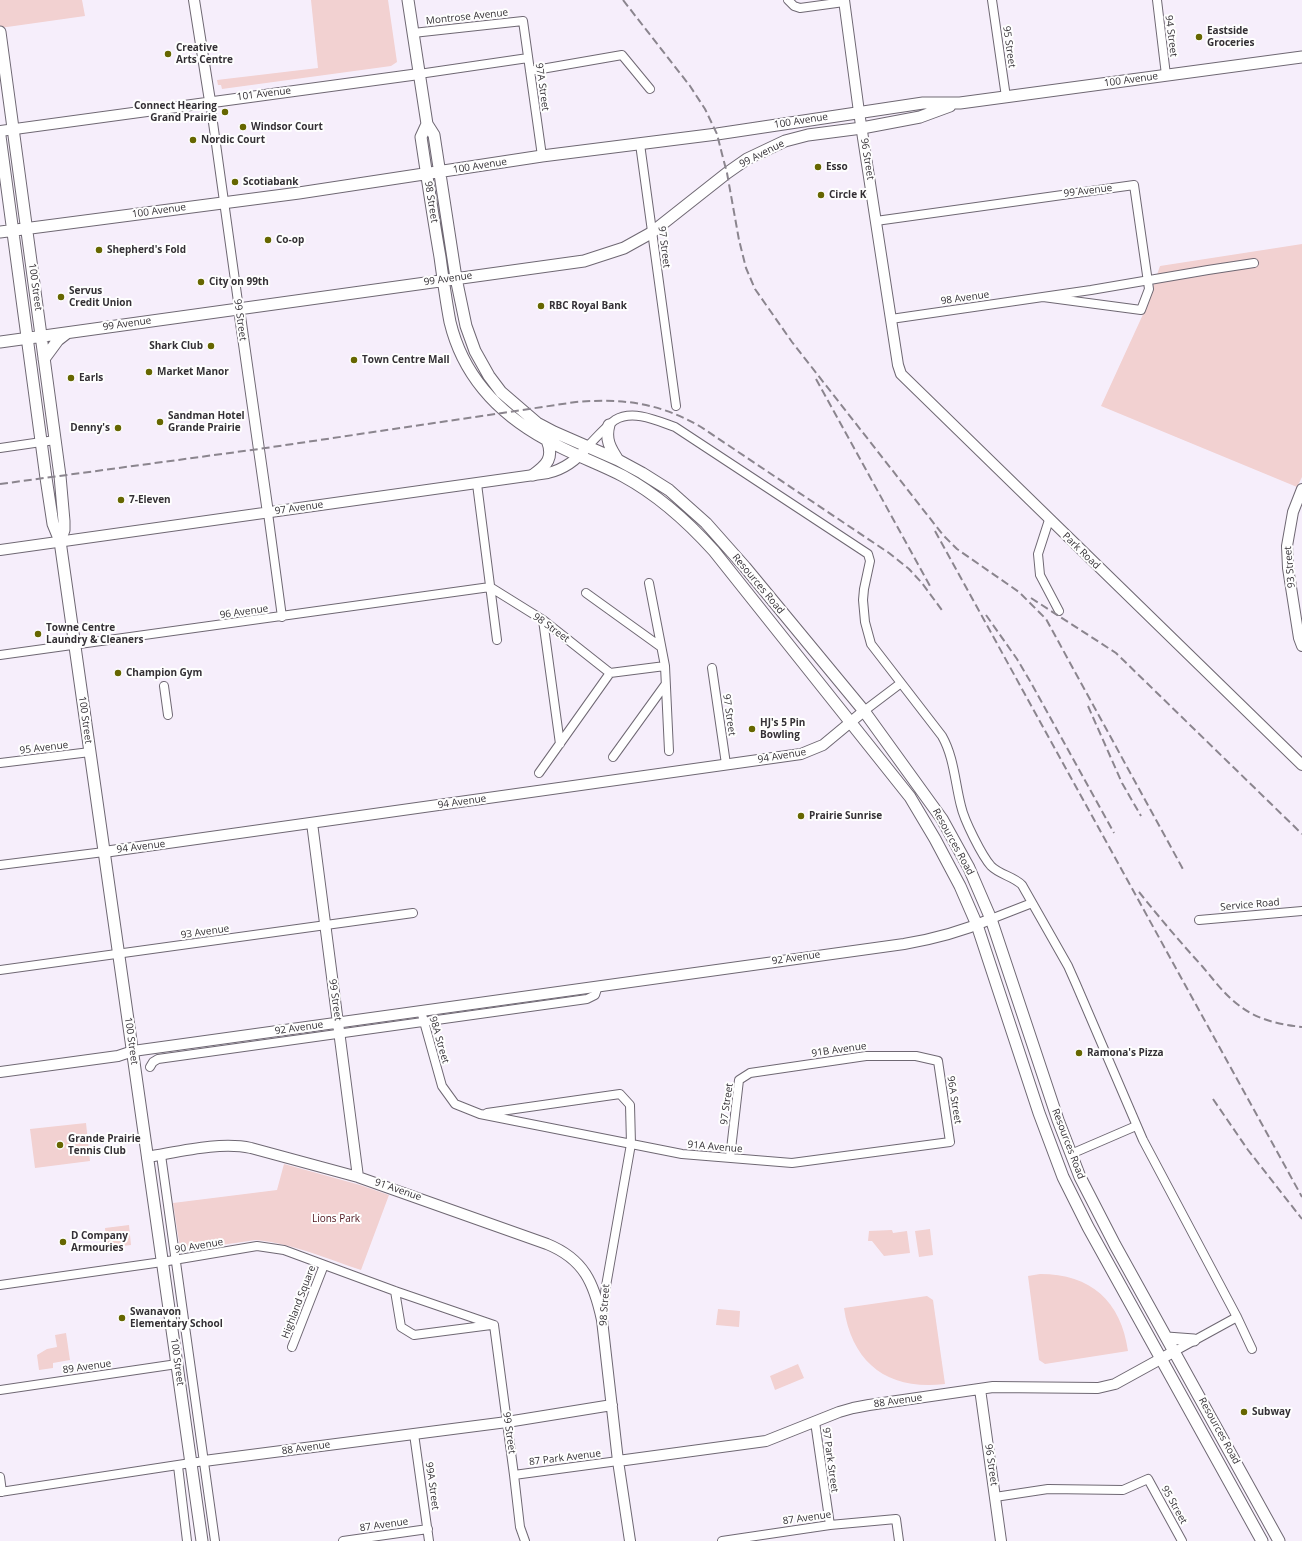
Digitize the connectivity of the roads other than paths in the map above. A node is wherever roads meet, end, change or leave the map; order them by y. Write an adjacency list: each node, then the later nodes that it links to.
1 (194, 0): 17 (street, 99 Street)
2 (408, 0): 9 (main road, 98 Street)
3 (788, 0): 6 (street)
4 (992, 0): 16 (street, 95 Street)
5 (1157, 0): 14 (street, 94 Street)
6 (844, 1): 19 (street, 96 Street)
7 (523, 21): 9 (street, Montrose Avenue); 11 (street, 97A Street)
8 (0, 32): 22 (main road, 100 Street)
9 (413, 33): 13 (main road, 98 Street)
10 (1302, 57): 14 (main road, 100 Avenue)
11 (528, 58): 12 (street, 97A Street); 13 (street, 101 Avenue)
12 (530, 71): 15 (street); 26 (street, 97A Street)
13 (419, 74): 17 (street, 101 Avenue); 20 (main road, 98 Street)
14 (1166, 75): 16 (main road, 100 Avenue)
15 (650, 89)
16 (1006, 97): 18 (main road, 100 Avenue)
17 (210, 102): 22 (street, 101 Avenue); 29 (street, 99 Street)
18 (960, 103): 19 (main road, 100 Avenue); 21 (main road, 100 Avenue)
19 (859, 112): 21 (street, 96 Street); 25 (main road, 100 Avenue)
20 (427, 124): 27 (main road, 98 Street); 28 (main road, 98 Street)
21 (862, 128): 30 (street, 96 Street); 34 (main road, 99 Avenue)
22 (13, 129): 23 (street, 101 Avenue); 31 (main road, 100 Street)
23 (0, 131)
24 (0, 136): 32 (main road, 100 Street)
25 (640, 144): 26 (main road, 100 Avenue); 34 (street, 97 Street)
26 (542, 156): 27 (main road, 100 Avenue)
27 (440, 172): 28 (main road, 100 Avenue); 36 (main road, 98 Street)
28 (427, 174): 29 (main road, 100 Avenue); 37 (main road, 98 Street)
29 (224, 202): 31 (main road, 100 Avenue); 40 (street, 99 Street)
30 (876, 221): 38 (street, 99 Avenue); 41 (street, 96 Street)
31 (27, 228): 32 (main road, 100 Avenue); 43 (main road, 100 Street)
32 (14, 230): 33 (main road, 100 Avenue); 44 (main road, 100 Street)
33 (0, 232)
34 (652, 233): 36 (main road, 99 Avenue); 47 (street, 97 Street)
35 (1254, 263): 38 (street, 98 Avenue)
36 (456, 278): 37 (main road, 99 Avenue); 52 (main road, Resources Road)
37 (443, 280): 40 (main road, 99 Avenue); 50 (main road, Resources Road)
38 (1148, 281): 39 (street, 98 Avenue); 39 (street, 98 Avenue)
39 (1043, 297): 41 (street, 98 Avenue)
40 (239, 309): 42 (main road, 99 Avenue); 59 (street, 99 Street)
41 (891, 318): 60 (street, Park Road)
42 (67, 333): 43 (main road, 99 Avenue); 46 (main road)
43 (42, 336): 44 (main road, 99 Avenue); 46 (main road, 100 Street)
44 (27, 338): 45 (main road, 99 Avenue); 51 (main road, 100 Street)
45 (0, 342)
46 (44, 359): 49 (main road, 100 Street)
47 (676, 406)
48 (609, 425): 52 (street); 55 (main road); 77 (street)
49 (55, 440): 51 (street); 61 (main road, 100 Street)
50 (547, 440): 54 (main road, Resources Road); 56 (main road)
51 (42, 442): 53 (street); 61 (main road, 100 Street)
52 (588, 446): 54 (street, 97 Avenue); 55 (main road, Resources Road)
53 (0, 448)
54 (580, 456): 56 (street, 97 Avenue); 82 (main road, Resources Road)
55 (618, 460): 80 (main road, Resources Road)
56 (532, 475): 57 (street, 97 Avenue)
57 (477, 484): 59 (street, 97 Avenue); 64 (street)
58 (1302, 489): 71 (street, 93 Street)
59 (268, 512): 61 (street, 97 Avenue); 67 (street, 99 Street)
60 (1049, 520): 66 (street); 89 (street, Park Road)
61 (60, 541): 62 (street, 97 Avenue); 70 (main road, 100 Street)
62 (0, 550)
63 (648, 583): 72 (street)
64 (490, 587): 67 (street, 96 Avenue); 68 (street, 98 Street); 69 (street)
65 (586, 593): 72 (street)
66 (1059, 611)
67 (282, 617): 70 (street, 96 Avenue)
68 (543, 620): 76 (street, 98 Street); 83 (street)
69 (497, 640)
70 (74, 645): 73 (street, 96 Avenue); 85 (main road, 100 Street)
71 (1302, 646)
72 (661, 647): 74 (street)
73 (0, 655)
74 (666, 666): 76 (street); 78 (street)
75 (712, 668): 88 (street, 97 Street)
76 (610, 673): 83 (street)
77 (900, 683): 80 (street, 94 Avenue); 94 (street)
78 (666, 685): 84 (street); 86 (street)
79 (164, 686): 81 (street)
80 (864, 711): 82 (street, 94 Avenue); 97 (main road, Resources Road)
81 (168, 715)
82 (850, 724): 88 (street, 94 Avenue); 99 (main road, Resources Road)
83 (560, 744): 90 (street)
84 (669, 751)
85 (90, 752): 87 (street, 95 Avenue); 92 (main road, 100 Street)
86 (613, 757)
87 (0, 763)
88 (726, 764): 91 (street, 94 Avenue)
89 (1302, 766)
90 (539, 773)
91 (312, 823): 92 (street, 94 Avenue); 100 (street, 99 Street)
92 (104, 852): 93 (street, 94 Avenue); 101 (main road, 100 Street)
93 (0, 866)
94 (1032, 903): 97 (street); 116 (street)
95 (1302, 911): 98 (street, Service Road)
96 (413, 913): 100 (street, 93 Avenue)
97 (991, 919): 99 (street, 92 Avenue); 119 (main road, Resources Road)
98 (1199, 920)
99 (977, 925): 103 (street, 92 Avenue); 137 (main road, Resources Road)
100 (326, 926): 101 (street, 93 Avenue); 105 (street, 99 Street)
101 (119, 953): 102 (street, 93 Avenue); 108 (main road, 100 Street)
102 (0, 970)
103 (598, 986): 104 (street, 92 Avenue); 106 (street, 92 Avenue)
104 (421, 1011): 105 (street, 92 Avenue); 106 (street, 98A Street)
105 (338, 1022): 107 (street, 99 Street); 108 (street, 92 Avenue)
106 (424, 1022): 107 (street, 92 Avenue); 112 (street, 98A Street)
107 (340, 1034): 110 (street, 92 Avenue); 123 (street, 99 Street)
108 (133, 1051): 111 (street, 92 Avenue); 121 (main road, 100 Street)
109 (938, 1061): 113 (street, 91B Avenue); 117 (street, 96A Street)
110 (150, 1067)
111 (0, 1072)
112 (438, 1074): 115 (street, 91A Avenue)
113 (744, 1077): 122 (street, 97 Street)
114 (622, 1096): 115 (street, 91A Avenue); 118 (street, 98 Street)
115 (480, 1114): 118 (street, 91A Avenue)
116 (1136, 1126): 119 (street); 129 (street)
117 (950, 1142): 122 (street, 91A Avenue)
118 (631, 1144): 122 (street, 91A Avenue); 130 (street, 98 Street)
119 (1071, 1154): 132 (main road, Resources Road)
120 (161, 1155): 121 (street, 91 Avenue); 123 (street, 91 Avenue); 124 (street, 100 Street)
121 (147, 1157): 125 (main road, 100 Street)
122 (730, 1158)
123 (358, 1177): 130 (street, 91 Avenue)
124 (177, 1260): 125 (street, 90 Avenue); 126 (street, 90 Avenue); 145 (street, 100 Street)
125 (162, 1262): 127 (street, 90 Avenue); 138 (main road, 100 Street)
126 (324, 1265): 128 (street, 90 Avenue); 134 (street, Highland Square)
127 (0, 1285)
128 (395, 1291): 131 (street, 90 Avenue); 131 (street)
129 (1237, 1317): 133 (street); 135 (street)
130 (602, 1320): 141 (street, 98 Street)
131 (494, 1325): 142 (street, 99 Street)
132 (1167, 1338): 133 (main road); 136 (main road, Resources Road)
133 (1194, 1340): 136 (street)
134 (292, 1347)
135 (1252, 1349)
136 (1175, 1352): 137 (street, 88 Avenue); 168 (main road, Resources Road)
137 (1161, 1359): 139 (street, 88 Avenue); 167 (main road, Resources Road)
138 (177, 1364): 140 (street, 89 Avenue); 147 (main road, 100 Street)
139 (980, 1389): 143 (street, 88 Avenue); 152 (street, 96 Street)
140 (0, 1390)
141 (612, 1405): 142 (street, 88 Avenue); 146 (street, 98 Street)
142 (507, 1422): 144 (street, 88 Avenue); 149 (street, 99 Street)
143 (815, 1422): 146 (street, 88 Avenue); 153 (street, 97 Park Street)
144 (414, 1434): 145 (street, 88 Avenue); 154 (street, 99A Street)
145 (204, 1461): 147 (street, 88 Avenue); 157 (street, 100 Street)
146 (618, 1461): 149 (street, 87 Park Avenue); 161 (street, 98 Street)
147 (191, 1464): 148 (street, 88 Avenue); 156 (main road, 100 Street)
148 (178, 1466): 151 (street, 88 Avenue); 155 (street)
149 (514, 1474): 160 (street, 99 Street)
150 (0, 1477): 151 (street)
151 (1, 1492)
152 (995, 1497): 165 (street, 96 Street); 166 (street, 95 Street)
153 (830, 1525): 163 (street, 87 Avenue); 164 (street, 87 Avenue)
154 (428, 1529): 158 (street, 87 Avenue); 159 (street, 99A Street)
155 (187, 1541)
156 (202, 1541)
157 (216, 1541)
158 (343, 1541)
159 (429, 1541)
160 (525, 1541)
161 (630, 1541)
162 (722, 1541): 163 (street, 87 Avenue)
163 (726, 1541)
164 (899, 1541)
165 (1001, 1541)
166 (1182, 1541)
167 (1262, 1541)
168 (1279, 1541)

